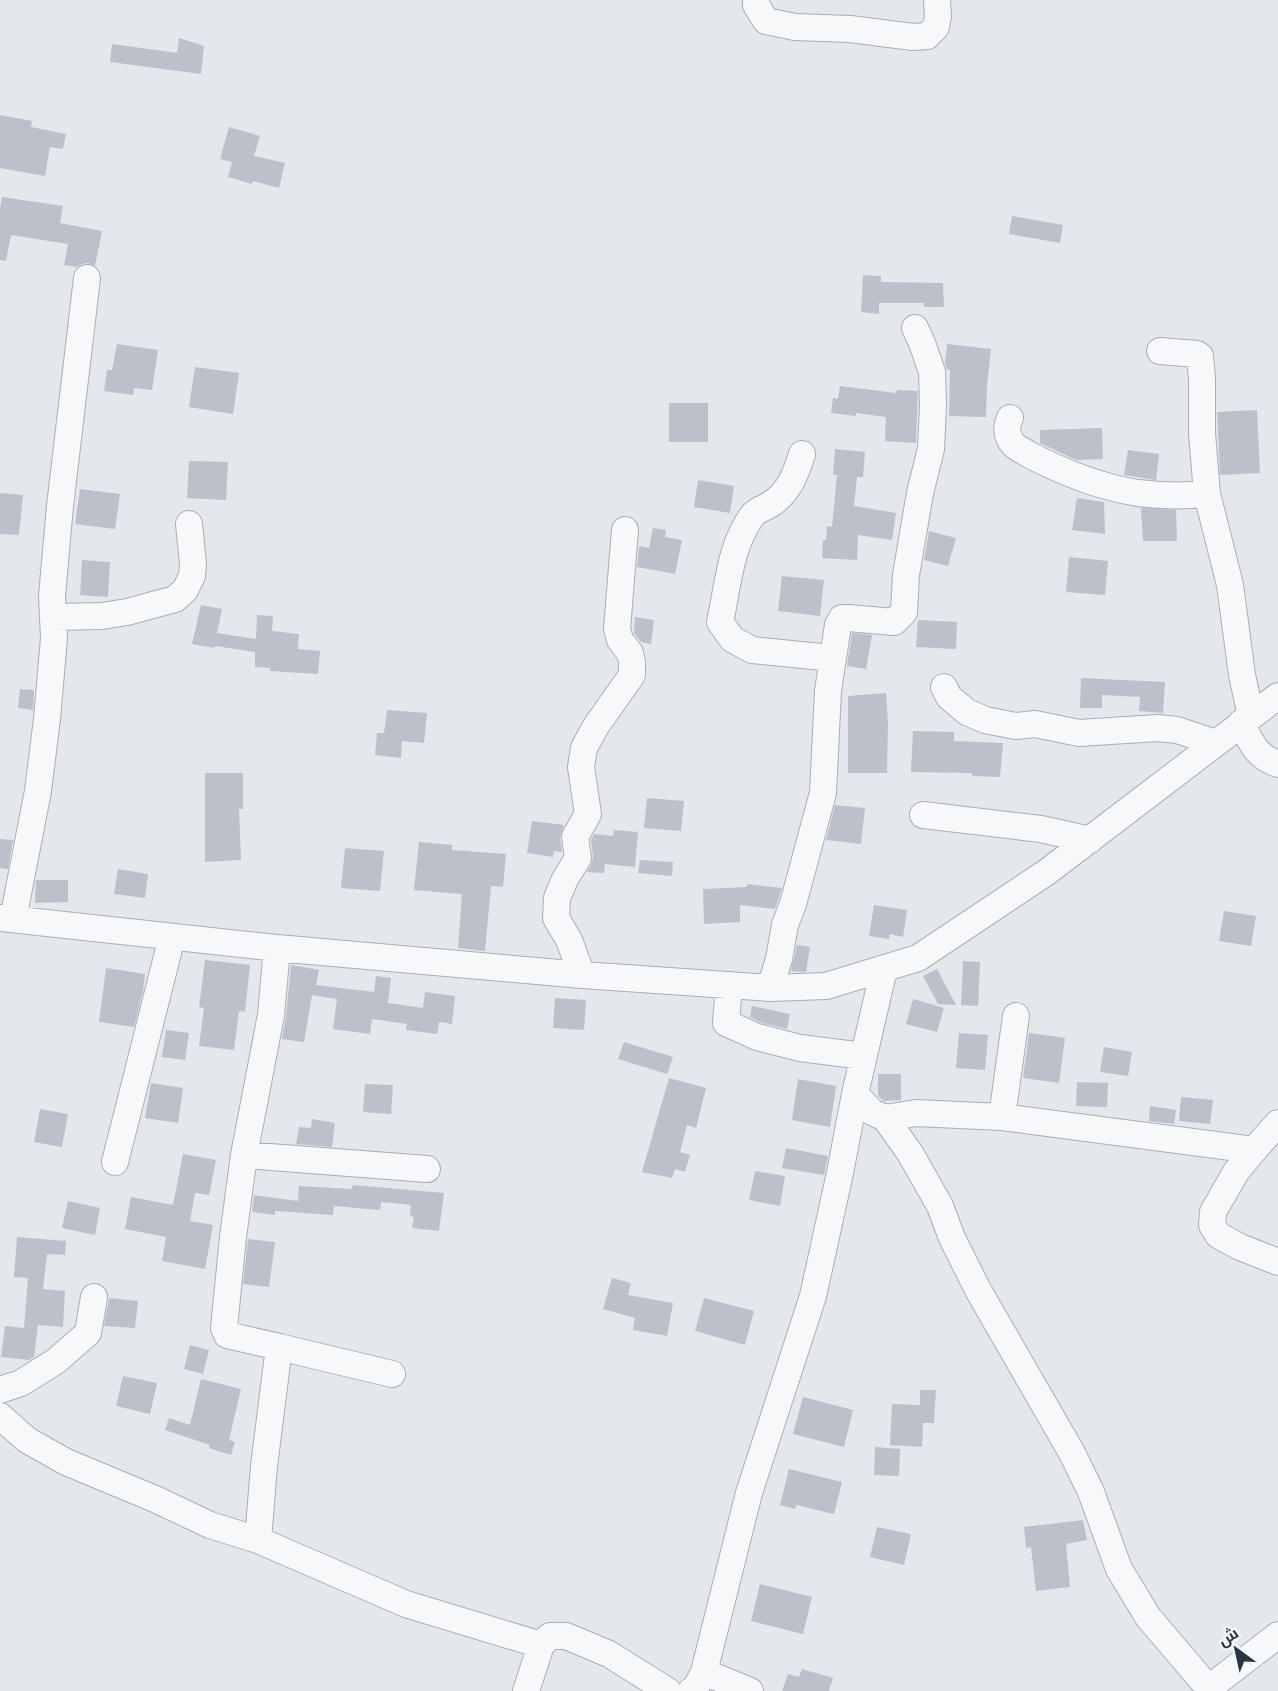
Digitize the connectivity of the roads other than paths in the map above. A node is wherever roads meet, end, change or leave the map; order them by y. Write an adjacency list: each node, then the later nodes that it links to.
1 (756, 0): 2 (street)
2 (937, 0)
3 (87, 278): 11 (street)
4 (915, 328): 12 (street)
5 (1160, 351): 8 (street)
6 (1010, 418): 8 (street)
7 (802, 454): 12 (street)
8 (1207, 494): 15 (street)
9 (189, 524): 11 (street)
10 (625, 530): 24 (street)
11 (54, 617): 20 (street)
12 (832, 658): 26 (street)
13 (945, 687): 16 (street)
14 (1278, 696): 15 (street)
15 (1246, 720): 16 (street); 17 (street)
16 (1216, 743): 19 (street)
17 (1278, 764)
18 (923, 815): 19 (street)
19 (1090, 840): 23 (street)
20 (7, 919): 21 (street)
21 (172, 937): 22 (street); 35 (street)
22 (277, 948): 24 (street); 34 (street)
23 (884, 969): 26 (street); 28 (street)
24 (582, 975): 25 (street)
25 (729, 985): 26 (street); 28 (street)
26 (770, 988)
27 (1016, 1016): 30 (street)
28 (863, 1056): 29 (street)
29 (855, 1094): 31 (street); 46 (street)
30 (1002, 1117): 31 (street); 33 (street)
31 (885, 1118): 47 (street)
32 (1278, 1123): 33 (street)
33 (1254, 1150): 37 (street)
34 (244, 1155): 36 (street); 39 (street)
35 (115, 1162)
36 (427, 1169)
37 (1278, 1262)
38 (94, 1297): 41 (street)
39 (279, 1347): 40 (street); 43 (street)
40 (392, 1374)
41 (0, 1390)
42 (0, 1416): 43 (street)
43 (258, 1540): 45 (street)
44 (1278, 1635): 47 (street)
45 (541, 1645): 48 (street); 49 (street)
46 (697, 1682): 50 (street)
47 (1210, 1690)
48 (526, 1691)
49 (668, 1691)
50 (750, 1691)

